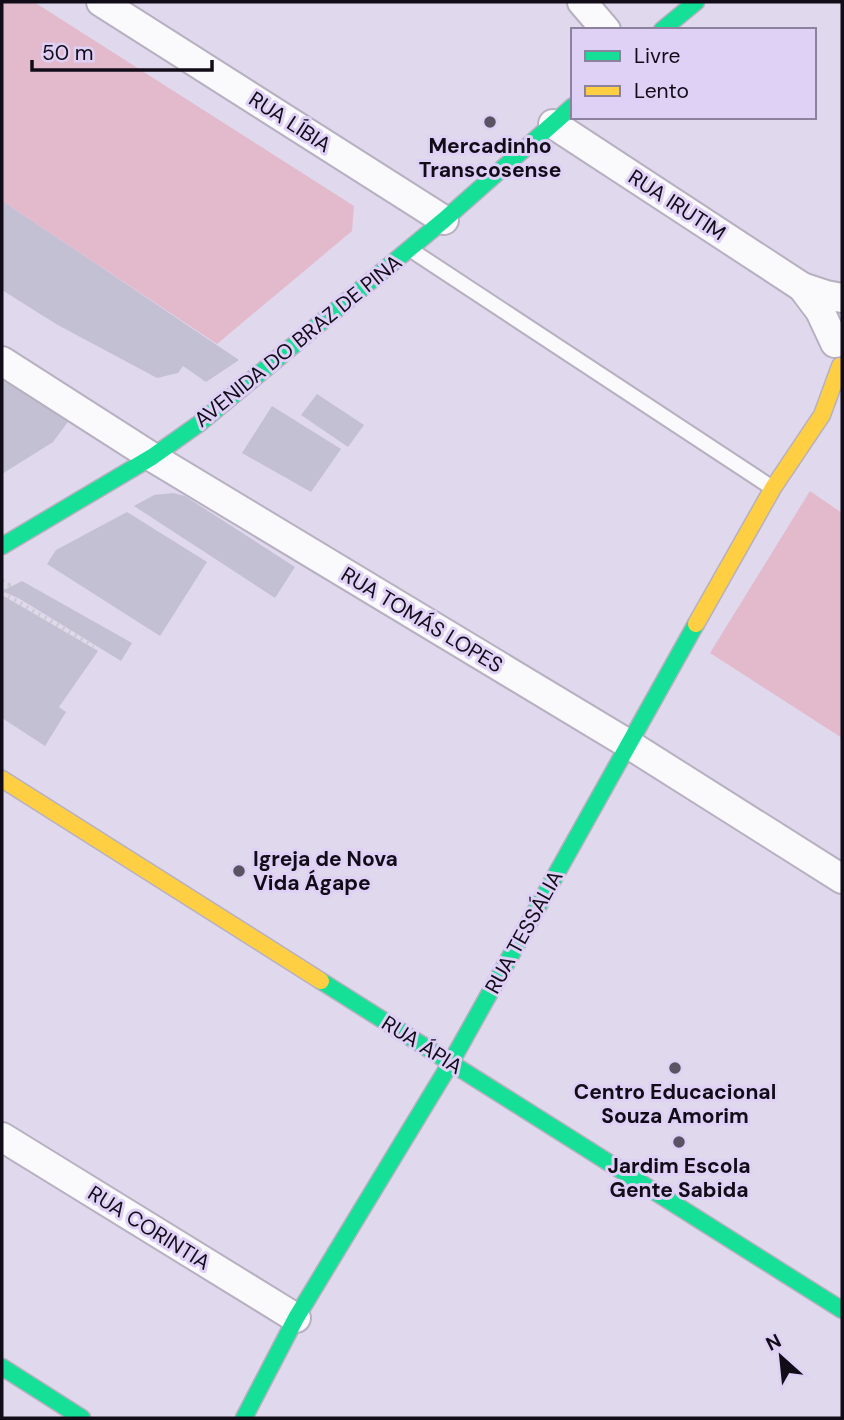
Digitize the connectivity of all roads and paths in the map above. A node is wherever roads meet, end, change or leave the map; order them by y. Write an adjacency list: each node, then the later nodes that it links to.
1 (101, 2): 7 (street, RUA LÍBIA)
2 (582, 2): 4 (street)
3 (696, 2): 5 (street)
4 (604, 28)
5 (664, 28)
6 (563, 115): 7 (street, AVENIDA DO BRAZ DE PINA); 9 (street, RUA IRUTIM)
7 (443, 220): 8 (street, AVENIDA DO BRAZ DE PINA)
8 (410, 249): 15 (street, AVENIDA DO BRAZ DE PINA); 16 (lane)
9 (802, 287): 10 (street, RUA IRUTIM); 11 (street, RUA IRUTIM)
10 (842, 298)
11 (840, 350): 14 (street, RUA TESSÁLIA)
12 (2, 360): 15 (street, RUA TOMÁS LOPES)
13 (842, 420): 14 (street, RUA TESSÁLIA)
14 (804, 446): 16 (street, RUA TESSÁLIA)
15 (152, 457): 17 (street, AVENIDA DO BRAZ DE PINA); 21 (street, RUA TOMÁS LOPES)
16 (773, 488): 21 (street, RUA TESSÁLIA)
17 (2, 546)
18 (2, 581): 19 (path)
19 (2, 590): 20 (path)
20 (94, 646)
21 (630, 745): 23 (street, RUA TOMÁS LOPES); 24 (street, RUA TESSÁLIA)
22 (2, 779): 24 (street, RUA ÁPIA)
23 (842, 879)
24 (450, 1063): 26 (street, RUA ÁPIA); 27 (street, RUA TESSÁLIA)
25 (2, 1137): 27 (street, RUA CORINTIA)
26 (842, 1310)
27 (296, 1318): 30 (street, RUA TESSÁLIA)
28 (2, 1367): 29 (street)
29 (82, 1418)
30 (244, 1418)

